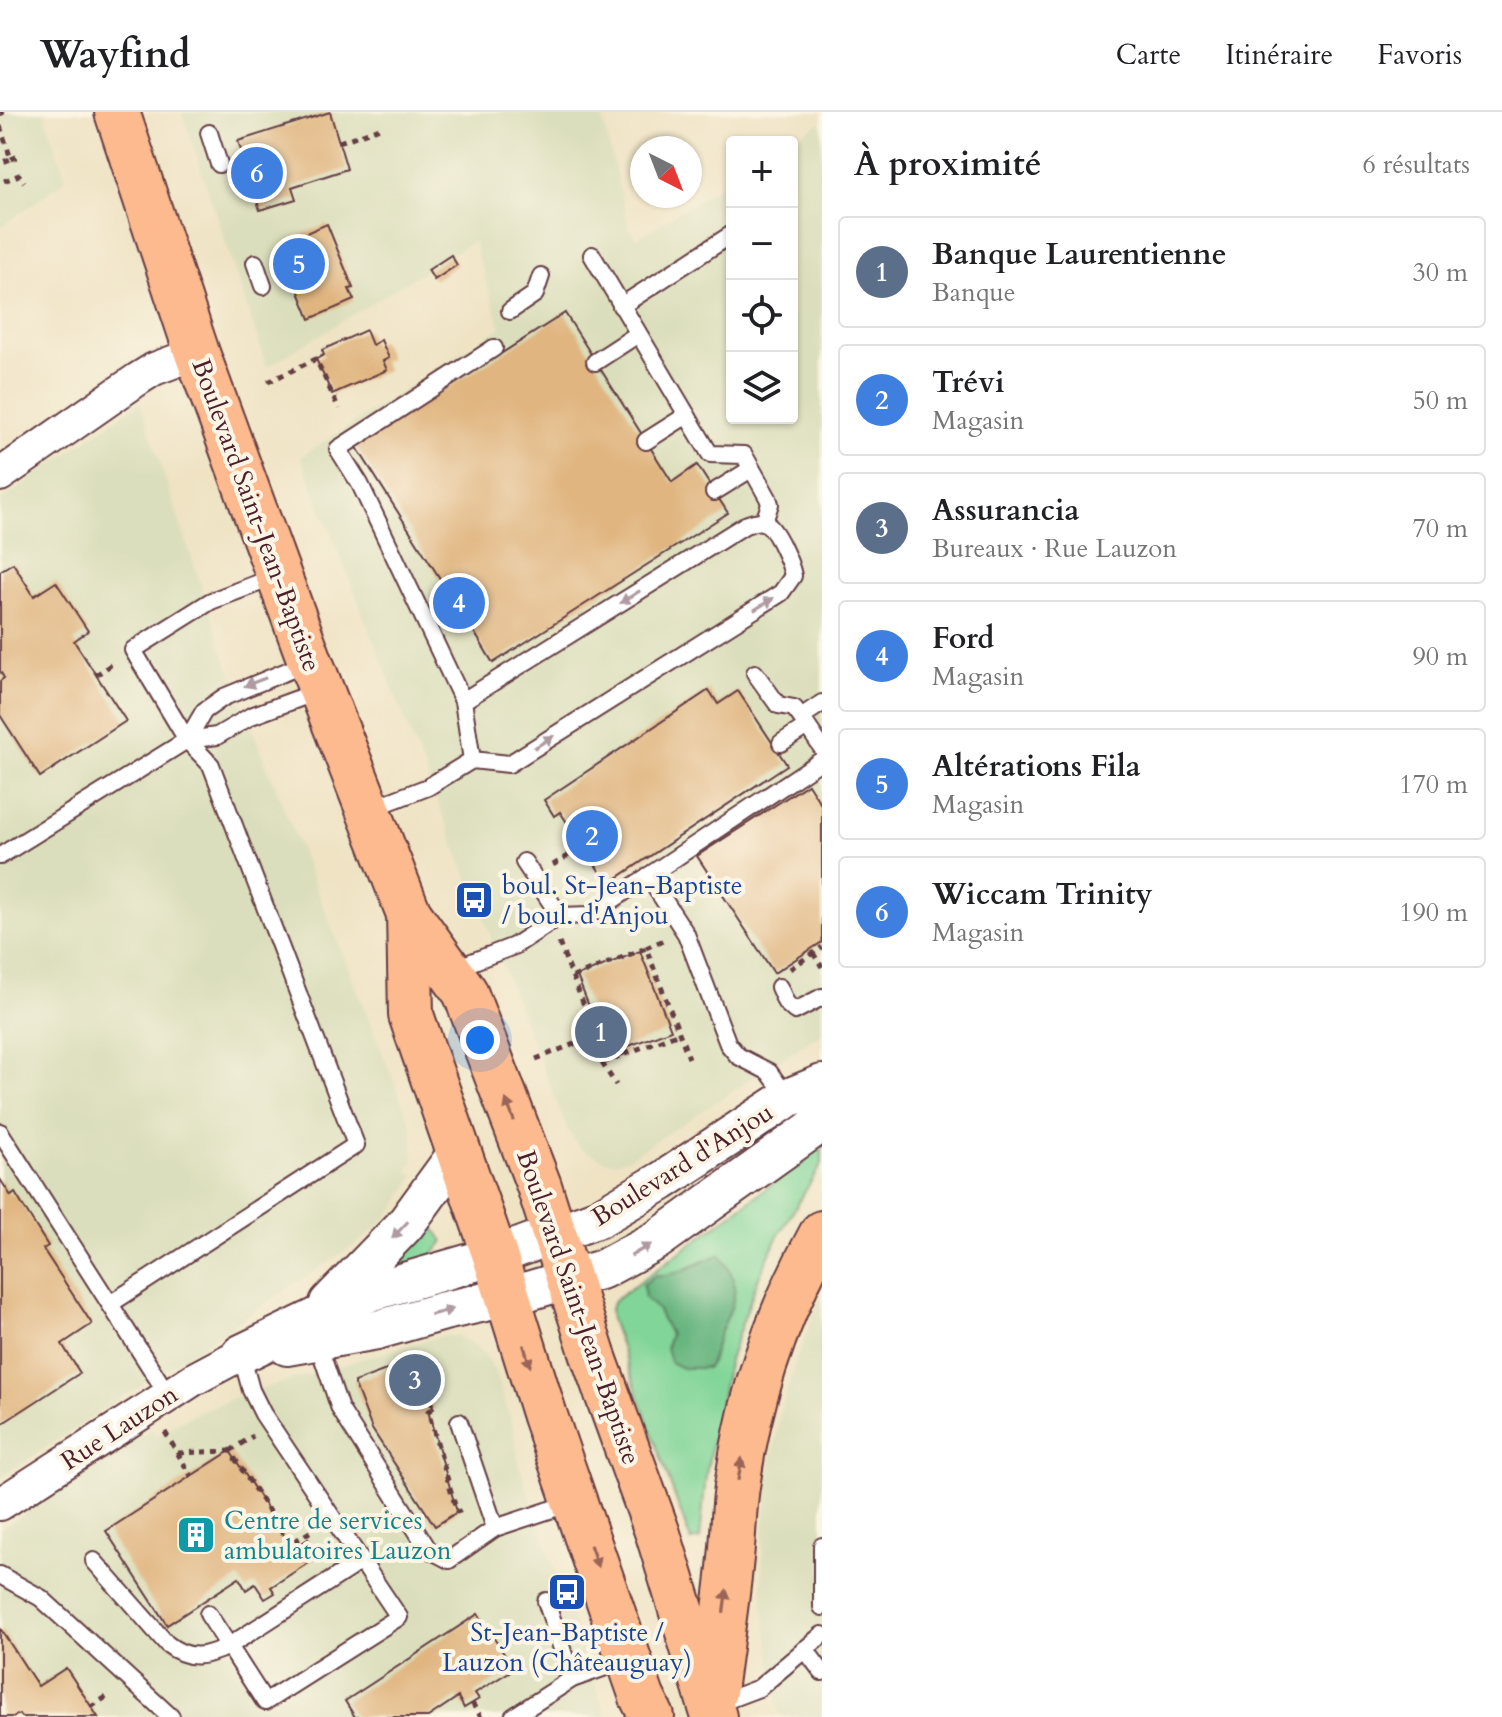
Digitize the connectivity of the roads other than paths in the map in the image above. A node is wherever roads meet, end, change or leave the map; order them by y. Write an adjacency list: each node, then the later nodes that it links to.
1 (117, 112): 13 (highway, Boulevard Saint-Jean-Baptiste)
2 (209, 133): 3 (lane)
3 (219, 164)
4 (726, 238): 9 (lane)
5 (592, 255): 9 (lane)
6 (255, 263): 8 (lane)
7 (541, 276): 10 (lane)
8 (263, 286)
9 (621, 306): 11 (lane)
10 (510, 311)
11 (638, 334): 14 (lane); 15 (lane)
12 (494, 348): 24 (lane)
13 (197, 353): 18 (street); 21 (highway, Boulevard Saint-Jean-Baptiste)
14 (595, 362)
15 (687, 415): 16 (lane); 17 (lane)
16 (646, 441)
17 (751, 469): 19 (lane); 20 (lane)
18 (0, 475)
19 (714, 492)
20 (764, 522): 24 (lane, one-way to 24); 30 (lane, one-way to 20)
21 (278, 575): 23 (highway, Boulevard Saint-Jean-Baptiste); 27 (lane)
22 (755, 673): 26 (lane)
23 (316, 676): 27 (lane); 27 (lane, one-way to 27); 32 (highway, Boulevard Saint-Jean-Baptiste)
24 (463, 701): 30 (lane)
25 (822, 703): 26 (lane)
26 (804, 721): 28 (lane); 29 (lane)
27 (187, 740): 33 (lane); 48 (lane)
28 (781, 743)
29 (822, 747)
30 (472, 760): 32 (lane)
31 (822, 760): 35 (lane)
32 (368, 809): 37 (highway, Boulevard Saint-Jean-Baptiste)
33 (0, 856)
34 (524, 862): 36 (lane)
35 (648, 876): 36 (lane); 40 (lane)
36 (560, 916): 37 (lane)
37 (431, 978): 42 (highway, Boulevard Saint-Jean-Baptiste); 43 (highway, Boulevard Saint-Jean-Baptiste, one-way to 37)
38 (780, 981): 39 (lane)
39 (822, 997)
40 (807, 1110): 43 (street, Boulevard d'Anjou); 46 (street, Boulevard d'Anjou, one-way to 40)
41 (0, 1132): 48 (lane)
42 (459, 1151): 45 (highway, Boulevard Saint-Jean-Baptiste); 49 (street, one-way to 49)
43 (554, 1236): 45 (street, Boulevard d'Anjou); 46 (highway, Boulevard Saint-Jean-Baptiste)
44 (820, 1242): 69 (highway, one-way to 44)
45 (495, 1256): 47 (highway, Boulevard Saint-Jean-Baptiste); 49 (street, Rue Lauzon)
46 (569, 1280): 47 (street, Boulevard d'Anjou); 69 (highway, Boulevard Saint-Jean-Baptiste)
47 (508, 1297): 49 (street, Rue Lauzon, one-way to 47); 53 (highway, Boulevard Saint-Jean-Baptiste, one-way to 53)
48 (110, 1304): 51 (lane)
49 (316, 1330): 50 (street, Rue Lauzon); 55 (lane)
50 (241, 1354): 51 (street, Rue Lauzon); 58 (lane)
51 (168, 1395): 54 (street, Rue Lauzon)
52 (459, 1422): 55 (lane)
53 (575, 1502): 55 (lane); 66 (highway, Boulevard Saint-Jean-Baptiste, one-way to 66)
54 (0, 1504)
55 (495, 1528)
56 (822, 1546): 61 (lane)
57 (94, 1561): 64 (lane)
58 (361, 1561): 64 (lane); 64 (lane)
59 (0, 1574): 70 (lane)
60 (546, 1601): 68 (lane)
61 (822, 1607)
62 (208, 1614): 64 (lane)
63 (822, 1635): 65 (lane)
64 (229, 1646)
65 (805, 1649): 67 (lane); 69 (lane)
66 (630, 1659): 68 (lane); 72 (highway, Boulevard Saint-Jean-Baptiste)
67 (822, 1672)
68 (572, 1679): 71 (lane)
69 (713, 1712)
70 (171, 1717)
71 (513, 1717)
72 (652, 1717)

